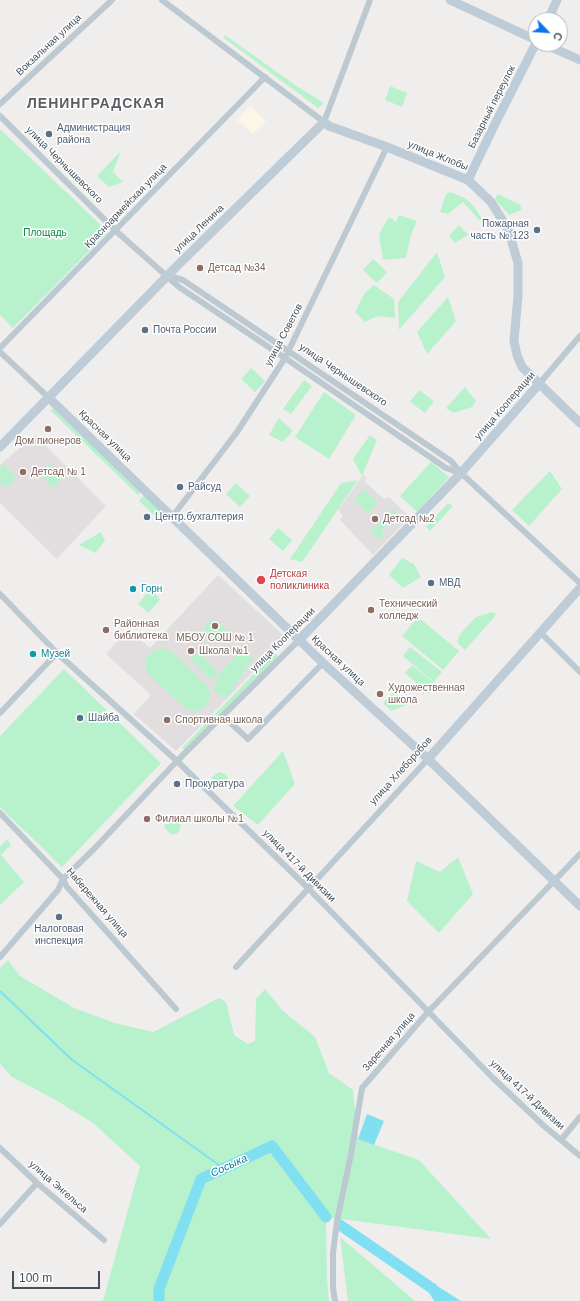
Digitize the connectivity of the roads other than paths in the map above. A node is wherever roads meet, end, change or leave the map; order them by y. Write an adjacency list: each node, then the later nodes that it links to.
1 (112, 0): 12 (street, Вокзальная улица)
2 (162, 0): 11 (street, улица Жлобы)
3 (370, 0): 14 (street, улица Ленина)
4 (450, 0): 7 (street)
5 (557, 0): 6 (street)
6 (552, 12)
7 (528, 36)
8 (532, 52): 16 (street, Базарный переулок)
9 (562, 52): 10 (street)
10 (580, 60)
11 (266, 77): 14 (street, улица Жлобы); 17 (street, Красноармейская улица)
12 (0, 104)
13 (0, 116): 17 (street, улица Чернышевского)
14 (324, 122): 15 (street, улица Жлобы); 18 (street, улица Ленина)
15 (387, 147): 16 (street, улица Жлобы); 21 (street, улица Советов)
16 (468, 180): 24 (street, улица Жлобы)
17 (116, 231): 18 (street, улица Чернышевского); 20 (street, Красноармейская улица)
18 (168, 275): 21 (street, улица Чернышевского); 23 (street, улица Чернышевского); 25 (street, улица Ленина)
19 (580, 336): 24 (street, улица Кооперации)
20 (0, 348)
21 (288, 351): 23 (street, улица Советов); 28 (street, улица Чернышевского)
22 (0, 352): 25 (street)
23 (285, 358): 28 (street, улица Чернышевского); 29 (street, улица Советов)
24 (539, 384): 26 (street, улица Жлобы); 28 (street, улица Кооперации)
25 (48, 397): 27 (street, улица Ленина); 29 (street, Красная улица)
26 (580, 423)
27 (0, 447)
28 (461, 473): 30 (street, улица Чернышевского); 34 (street, улица Кооперации)
29 (172, 517): 34 (street, Красная улица)
30 (580, 583)
31 (580, 588): 33 (street, улица Хлеборобов)
32 (0, 594): 35 (street, улица 417-й Дивизии)
33 (540, 632): 37 (street); 40 (street, улица Хлеборобов)
34 (299, 640): 36 (street, Красная улица); 39 (street, улица Кооперации)
35 (57, 653): 38 (street); 41 (street, улица 417-й Дивизии)
36 (323, 663): 39 (street); 40 (street, Красная улица)
37 (580, 672)
38 (0, 713)
39 (223, 716): 41 (street, улица Кооперации)
40 (428, 759): 45 (street, Красная улица); 46 (street, улица Хлеборобов)
41 (178, 761): 44 (street, улица Кооперации); 46 (street, улица 417-й Дивизии)
42 (0, 813): 44 (street, Набережная улица)
43 (580, 854): 45 (street, Заречная улица)
44 (63, 879): 48 (street, улица Кооперации); 50 (street, Набережная улица)
45 (554, 881): 47 (street, Красная улица); 51 (street, Заречная улица)
46 (308, 888): 49 (street, улица Хлеборобов); 51 (street, улица 417-й Дивизии)
47 (580, 906)
48 (0, 957)
49 (236, 967)
50 (176, 1009)
51 (428, 1012): 53 (street, улица 417-й Дивизии); 59 (street, Заречная улица)
52 (580, 1117): 53 (street)
53 (561, 1140): 55 (street, улица 417-й Дивизии)
54 (0, 1148): 56 (street, улица Энгельса)
55 (580, 1156)
56 (37, 1183): 57 (street); 58 (street, улица Энгельса)
57 (0, 1224)
58 (104, 1240)
59 (335, 1301)

